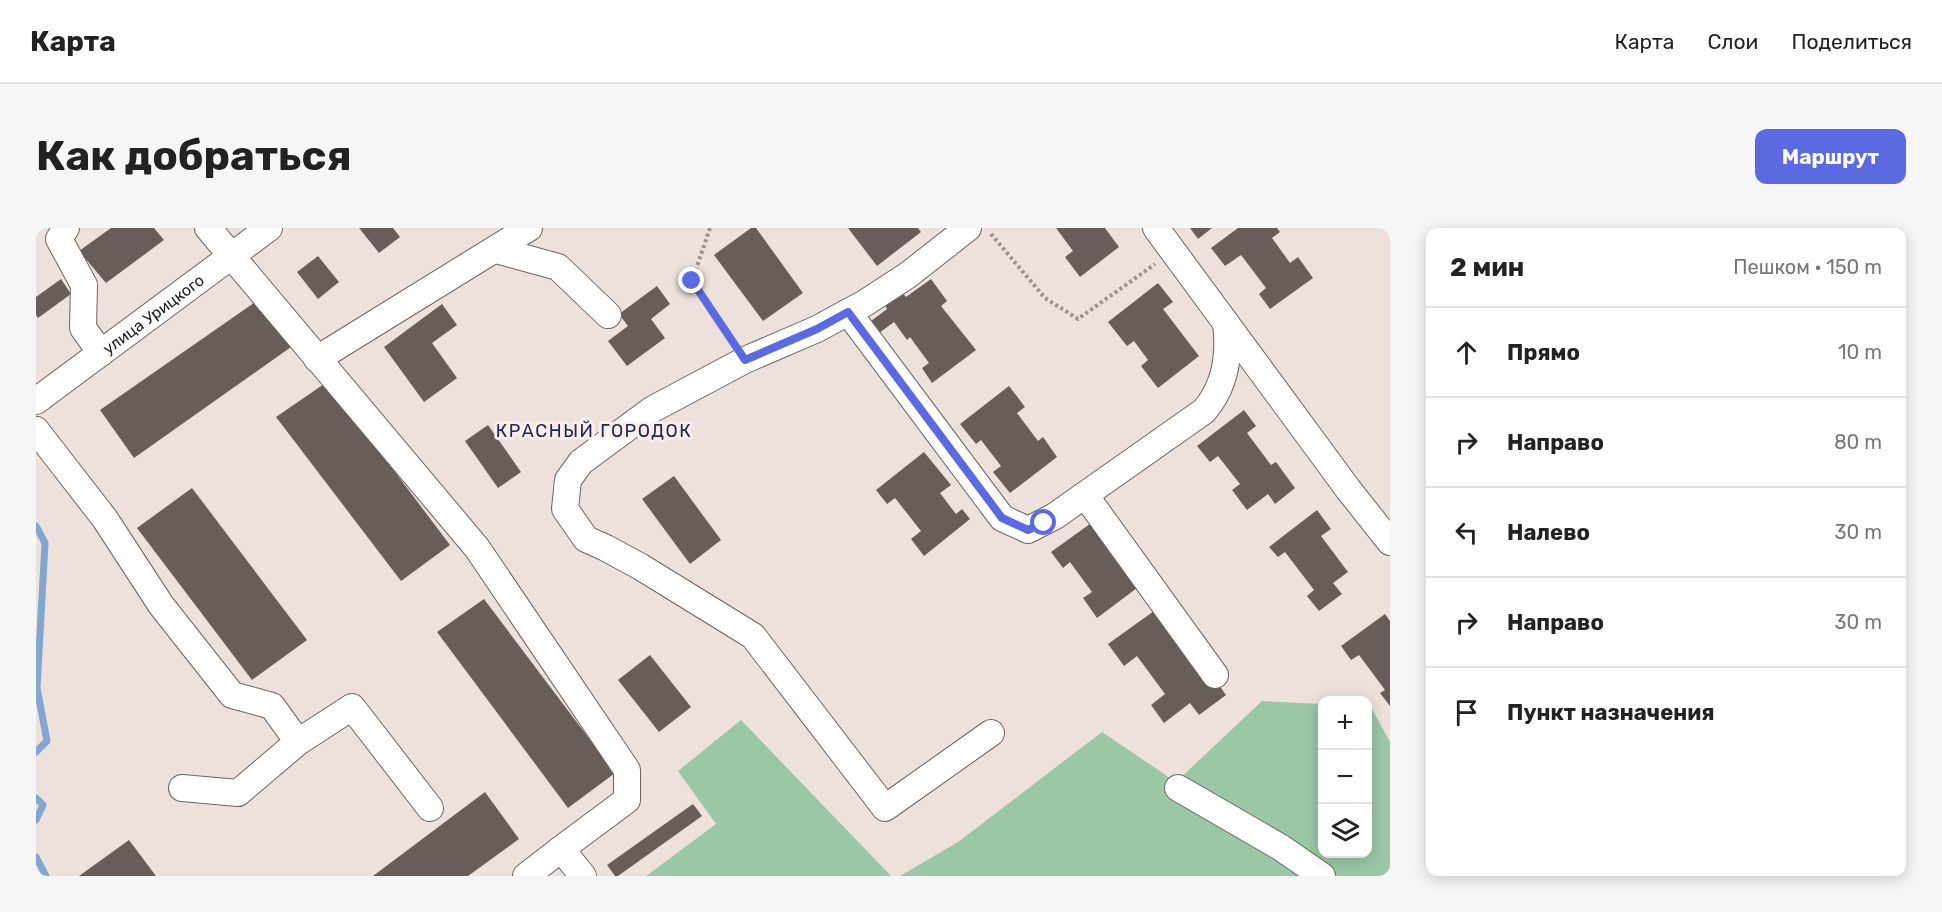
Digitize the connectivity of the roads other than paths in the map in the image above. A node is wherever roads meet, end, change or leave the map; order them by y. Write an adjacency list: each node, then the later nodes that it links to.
1 (66, 228): 12 (street)
2 (208, 228): 8 (street)
3 (269, 228): 8 (street, улица Урицкого)
4 (529, 228): 7 (street)
5 (968, 228): 9 (street)
6 (1156, 228): 11 (street)
7 (496, 250): 10 (street); 13 (street)
8 (230, 256): 12 (street, улица Урицкого); 13 (street)
9 (848, 312): 16 (street); 19 (street)
10 (608, 315)
11 (1226, 323): 16 (street); 17 (street)
12 (100, 353): 14 (street, улица Урицкого)
13 (317, 359): 24 (street)
14 (36, 401)
15 (36, 430): 20 (street)
16 (1085, 495): 18 (street)
17 (1390, 542)
18 (1215, 675)
19 (991, 732)
20 (298, 742): 21 (street); 23 (street)
21 (182, 788)
22 (1178, 788): 27 (street)
23 (430, 808)
24 (561, 849): 25 (street); 26 (street)
25 (526, 876)
26 (583, 876)
27 (1322, 876)

